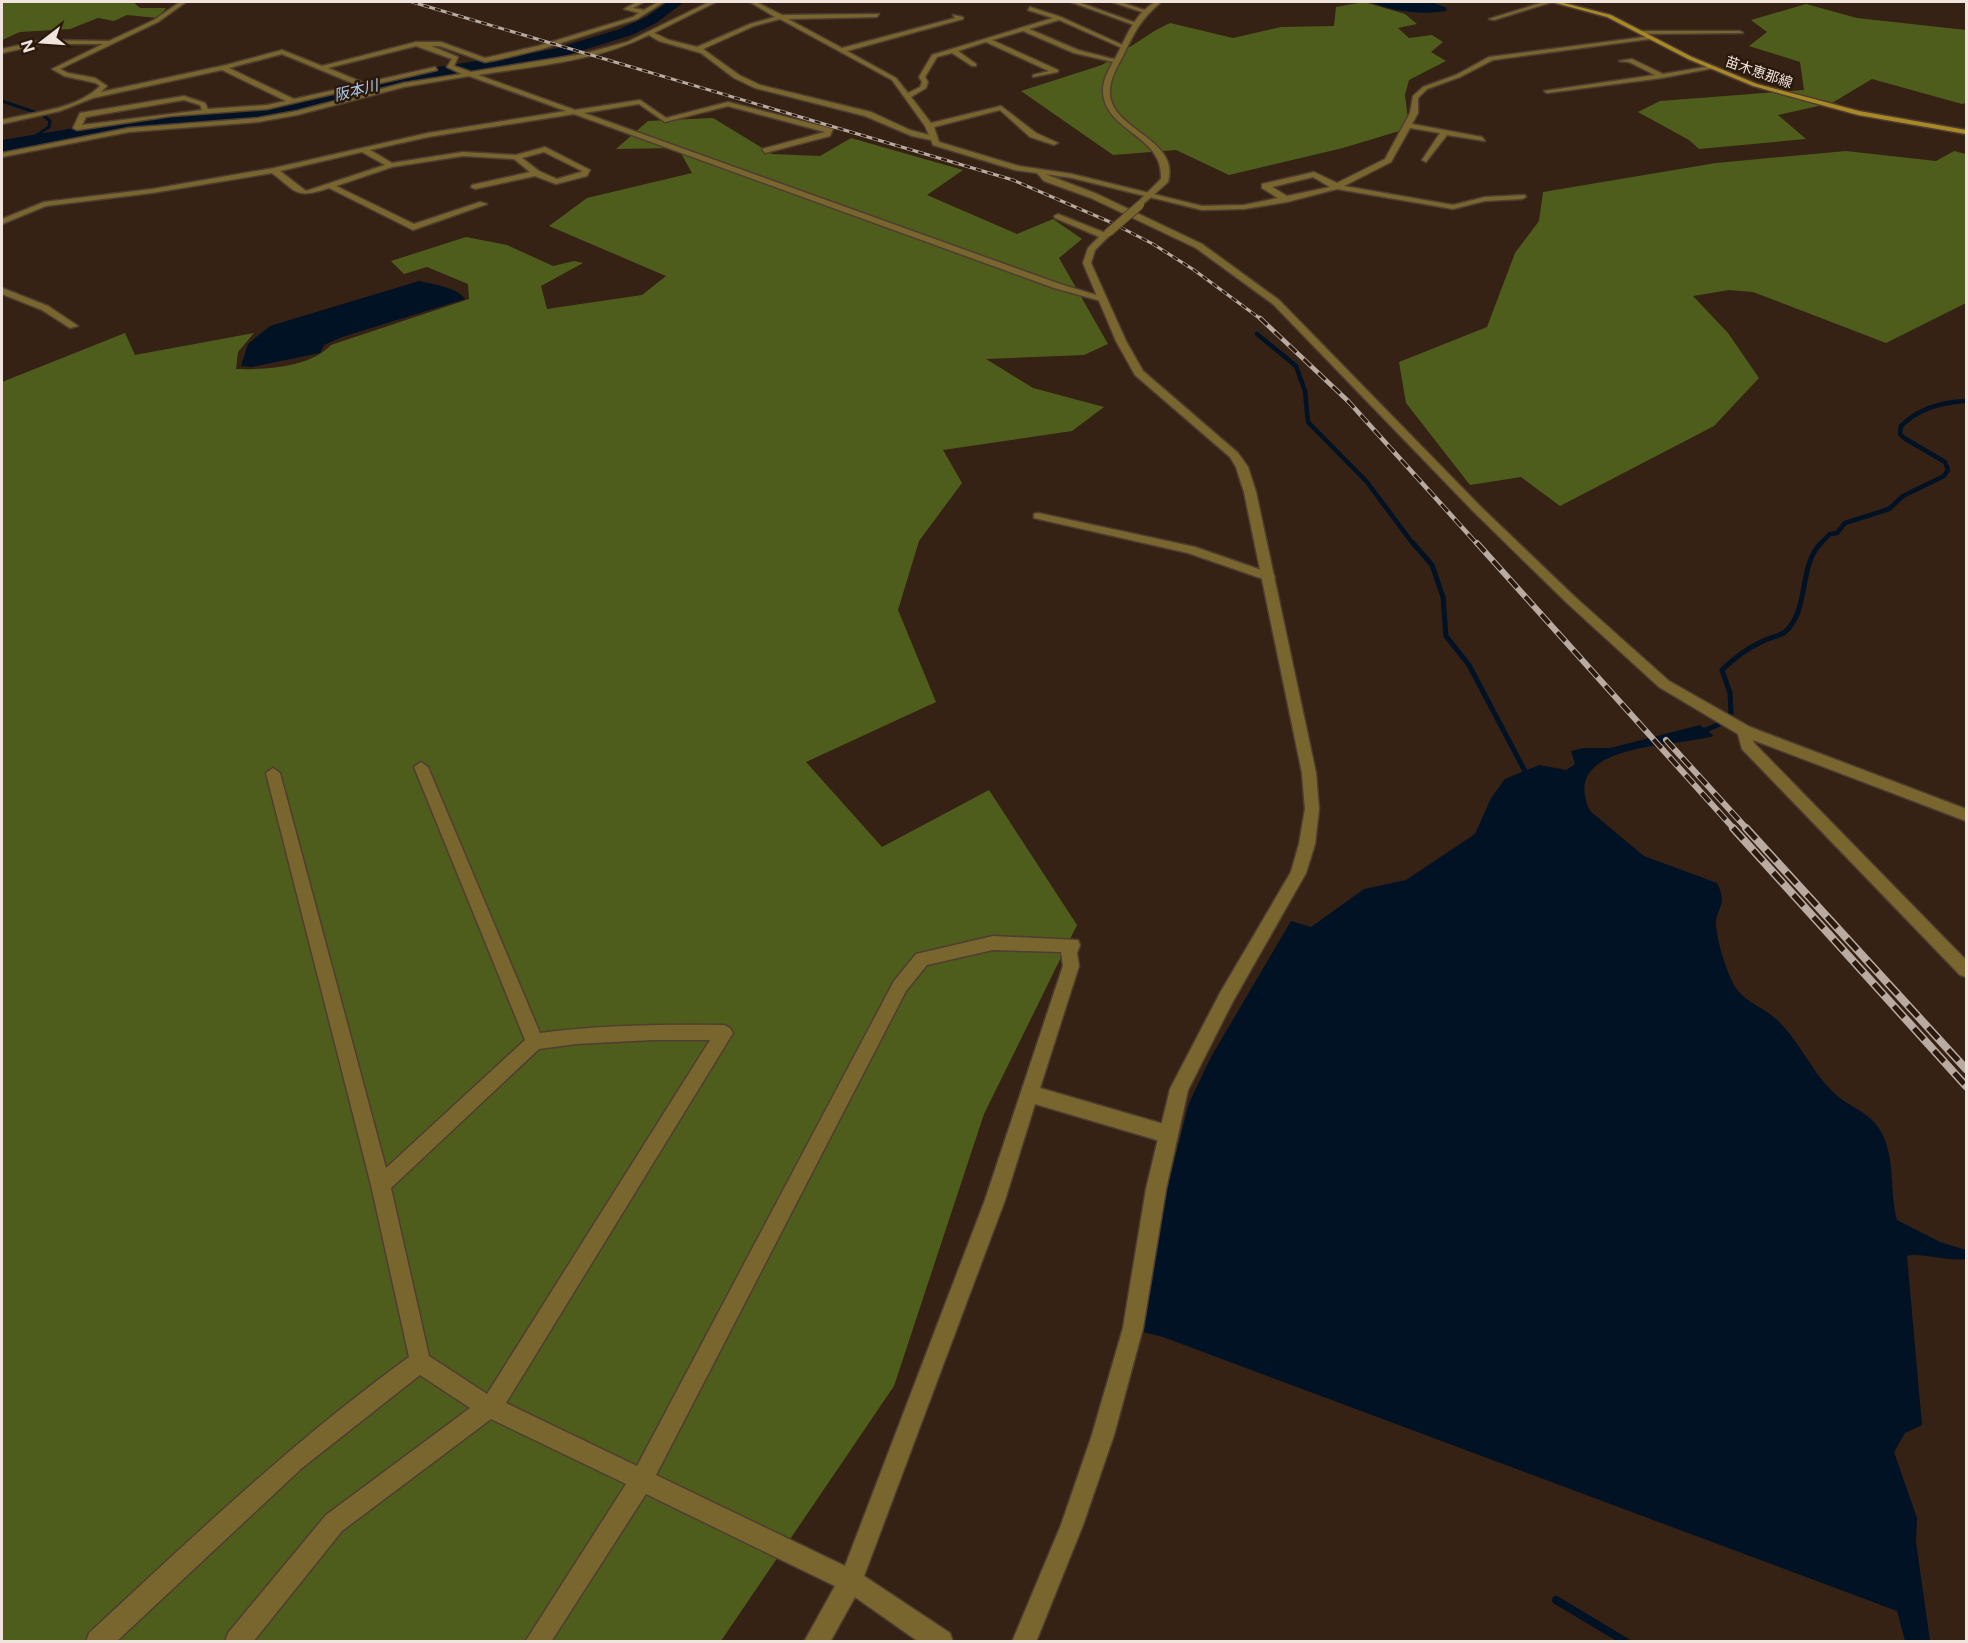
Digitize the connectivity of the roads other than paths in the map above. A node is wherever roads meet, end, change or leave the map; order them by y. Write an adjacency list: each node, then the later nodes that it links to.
1 (183, 2): 28 (street)
2 (641, 2): 14 (street)
3 (661, 2): 14 (street)
4 (713, 2): 23 (street)
5 (753, 2): 17 (street)
6 (1074, 2): 21 (street)
7 (1114, 2): 13 (street)
8 (1158, 2): 13 (street)
9 (1549, 2): 19 (street)
10 (1555, 2): 24 (main road, 苗木恵那線)
11 (865, 4): 15 (street)
12 (1030, 9): 18 (street)
13 (1144, 11): 21 (street)
14 (646, 12): 29 (street)
15 (864, 16): 17 (street); 20 (street)
16 (955, 16): 32 (street)
17 (781, 17): 31 (street); 32 (street)
18 (1059, 18): 22 (street); 30 (street)
19 (1492, 19)
20 (852, 24)
21 (1136, 24): 30 (street)
22 (1021, 28): 27 (street); 35 (street)
23 (650, 33): 31 (street); 42 (street)
24 (1642, 33): 25 (street); 26 (main road, 苗木恵那線)
25 (1740, 33)
26 (1650, 37): 41 (main road, 苗木恵那線); 54 (street)
27 (986, 40): 34 (street); 43 (street)
28 (110, 42): 33 (street); 48 (street)
29 (421, 44): 38 (street); 40 (street)
30 (1124, 47): 35 (street)
31 (698, 49): 57 (street)
32 (843, 50): 47 (street)
33 (2, 51)
34 (954, 51): 37 (street); 47 (street)
35 (1118, 61): 72 (street)
36 (1622, 61): 44 (street)
37 (974, 65)
38 (450, 67): 42 (street); 45 (street)
39 (223, 68): 40 (street); 48 (street); 49 (street)
40 (321, 68): 45 (street)
41 (1711, 68): 44 (street); 56 (main road, 苗木恵那線)
42 (469, 74): 51 (street); 62 (street)
43 (1035, 76)
44 (1662, 76): 46 (street)
45 (361, 84): 49 (street)
46 (1547, 91)
47 (907, 96): 53 (street)
48 (90, 97): 52 (street)
49 (295, 102): 50 (street)
50 (206, 111): 50 (street)
51 (574, 112): 60 (street); 61 (street); 80 (street)
52 (2, 122)
53 (929, 126): 57 (street); 59 (street)
54 (1407, 126): 55 (street); 71 (street)
55 (1444, 132): 58 (street); 64 (street)
56 (1966, 132)
57 (932, 138): 67 (street)
58 (1482, 139)
59 (1054, 143)
60 (362, 149): 65 (street); 66 (street)
61 (765, 151)
62 (2, 155)
63 (516, 157): 65 (street); 68 (street); 68 (street)
64 (1426, 160)
65 (391, 165): 69 (street)
66 (274, 170): 69 (street); 77 (street)
67 (1040, 171): 72 (street); 84 (street)
68 (536, 173): 70 (street)
69 (331, 186): 75 (street)
70 (475, 187)
71 (1337, 187): 73 (street); 74 (street); 74 (street)
72 (1150, 195): 74 (street); 78 (street, bridge)
73 (1522, 197)
74 (1287, 201)
75 (483, 204)
76 (1058, 216): 78 (street)
77 (2, 222)
78 (1107, 234): 80 (street)
79 (2, 291): 81 (street)
80 (1101, 298): 83 (street)
81 (73, 326)
82 (1038, 516): 83 (street)
83 (1269, 577): 91 (street)
84 (1745, 731): 87 (street); 88 (street)
85 (421, 767): 89 (street)
86 (273, 773): 92 (street)
87 (1966, 815)
88 (1966, 970)
89 (535, 1042): 92 (street); 94 (street)
90 (1031, 1094): 91 (street); 95 (street); 96 (street)
91 (1167, 1134): 102 (street)
92 (381, 1185): 93 (street)
93 (420, 1362): 94 (street); 97 (street)
94 (492, 1405): 95 (street); 98 (street)
95 (642, 1479): 96 (street); 99 (street)
96 (850, 1581): 100 (street); 101 (street)
97 (98, 1641)
98 (237, 1641)
99 (537, 1641)
100 (816, 1641)
101 (941, 1641)
102 (1024, 1641)

